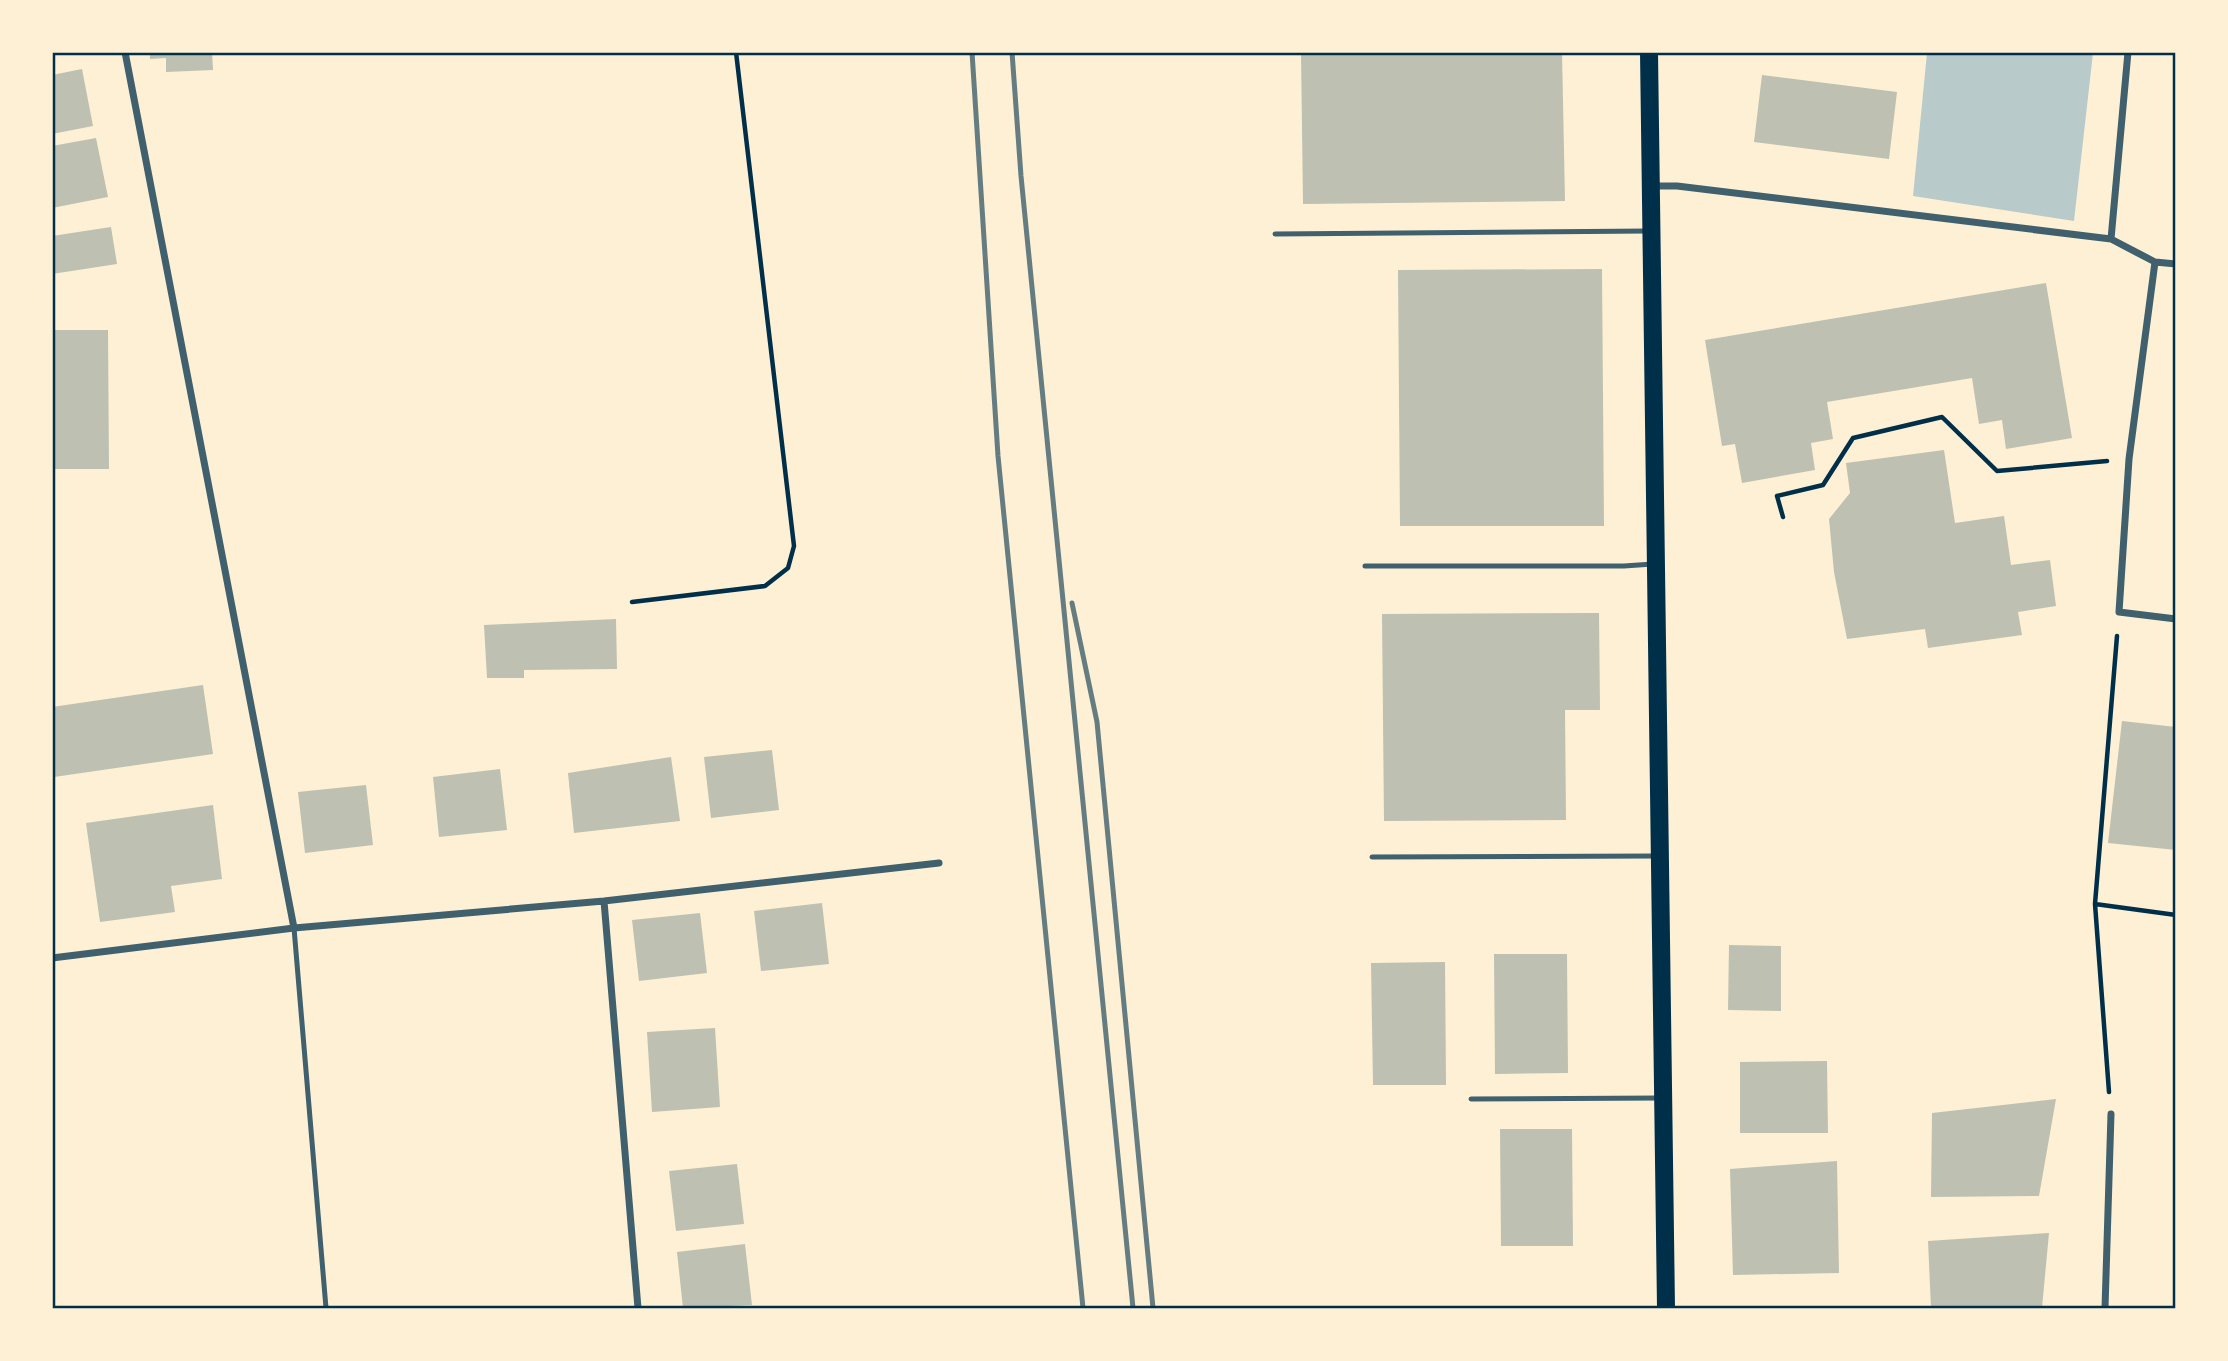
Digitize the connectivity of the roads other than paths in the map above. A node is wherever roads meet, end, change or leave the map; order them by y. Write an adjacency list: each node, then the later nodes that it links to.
1 (125, 52): 17 (street)
2 (1649, 52): 4 (main road)
3 (2128, 52): 7 (street)
4 (1651, 186): 5 (main road); 7 (street)
5 (1651, 232): 6 (lane); 10 (main road)
6 (1275, 234)
7 (2111, 239): 8 (street)
8 (2155, 262): 9 (street); 12 (street)
9 (2175, 264)
10 (1657, 563): 11 (lane); 13 (main road)
11 (1365, 566)
12 (2175, 619)
13 (1659, 856): 14 (lane); 19 (main road)
14 (1372, 857)
15 (939, 863): 16 (street)
16 (604, 901): 17 (street); 23 (street)
17 (294, 928): 18 (street); 22 (lane)
18 (52, 958)
19 (1663, 1098): 20 (lane); 24 (main road)
20 (1471, 1099)
21 (2111, 1114): 25 (street)
22 (326, 1308)
23 (638, 1308)
24 (1667, 1308)
25 (2105, 1308)

